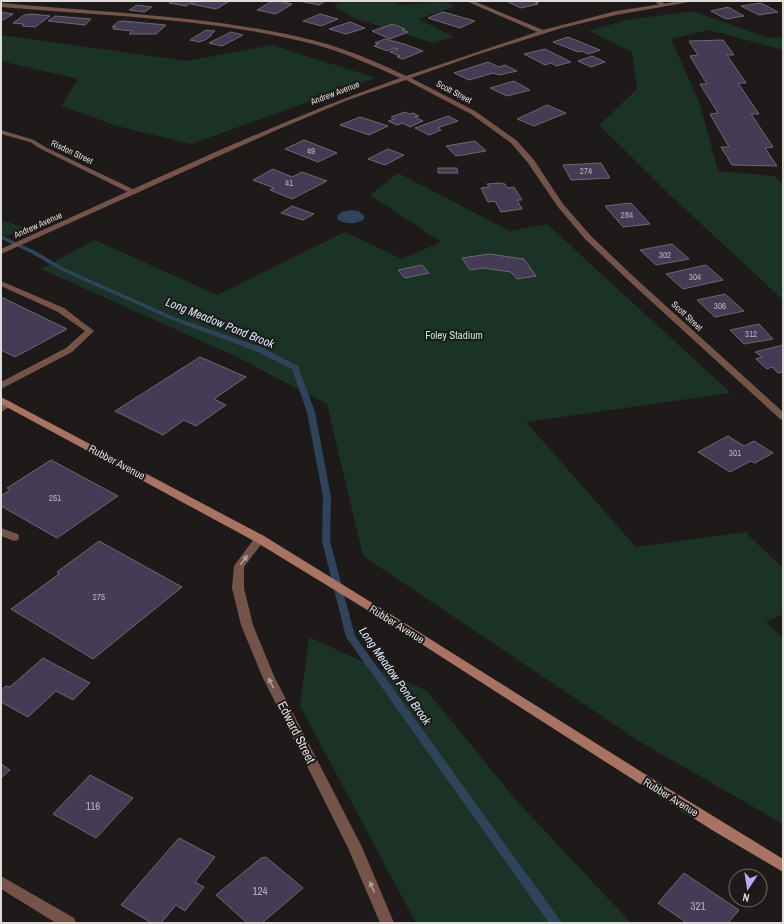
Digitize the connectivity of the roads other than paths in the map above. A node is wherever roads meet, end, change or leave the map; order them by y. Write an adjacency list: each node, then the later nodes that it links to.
1 (469, 1): 5 (street)
2 (692, 1): 3 (street, Andrew Avenue)
3 (660, 3): 5 (street, Andrew Avenue)
4 (1, 4): 6 (street, Scott Street)
5 (542, 32): 6 (street, Andrew Avenue)
6 (405, 78): 8 (street, Andrew Avenue); 13 (street, Scott Street)
7 (1, 132): 8 (street, Risdon Street)
8 (135, 192): 9 (street, Andrew Avenue)
9 (1, 252)
10 (1, 283): 11 (street)
11 (1, 386)
12 (4, 404): 16 (street, Rubber Avenue)
13 (783, 417)
14 (1, 532): 15 (street)
15 (14, 537)
16 (260, 539): 17 (street, Rubber Avenue); 20 (street, Edward Street, one-way to 16)
17 (783, 866)
18 (1, 882): 19 (street)
19 (69, 923)
20 (387, 923)

